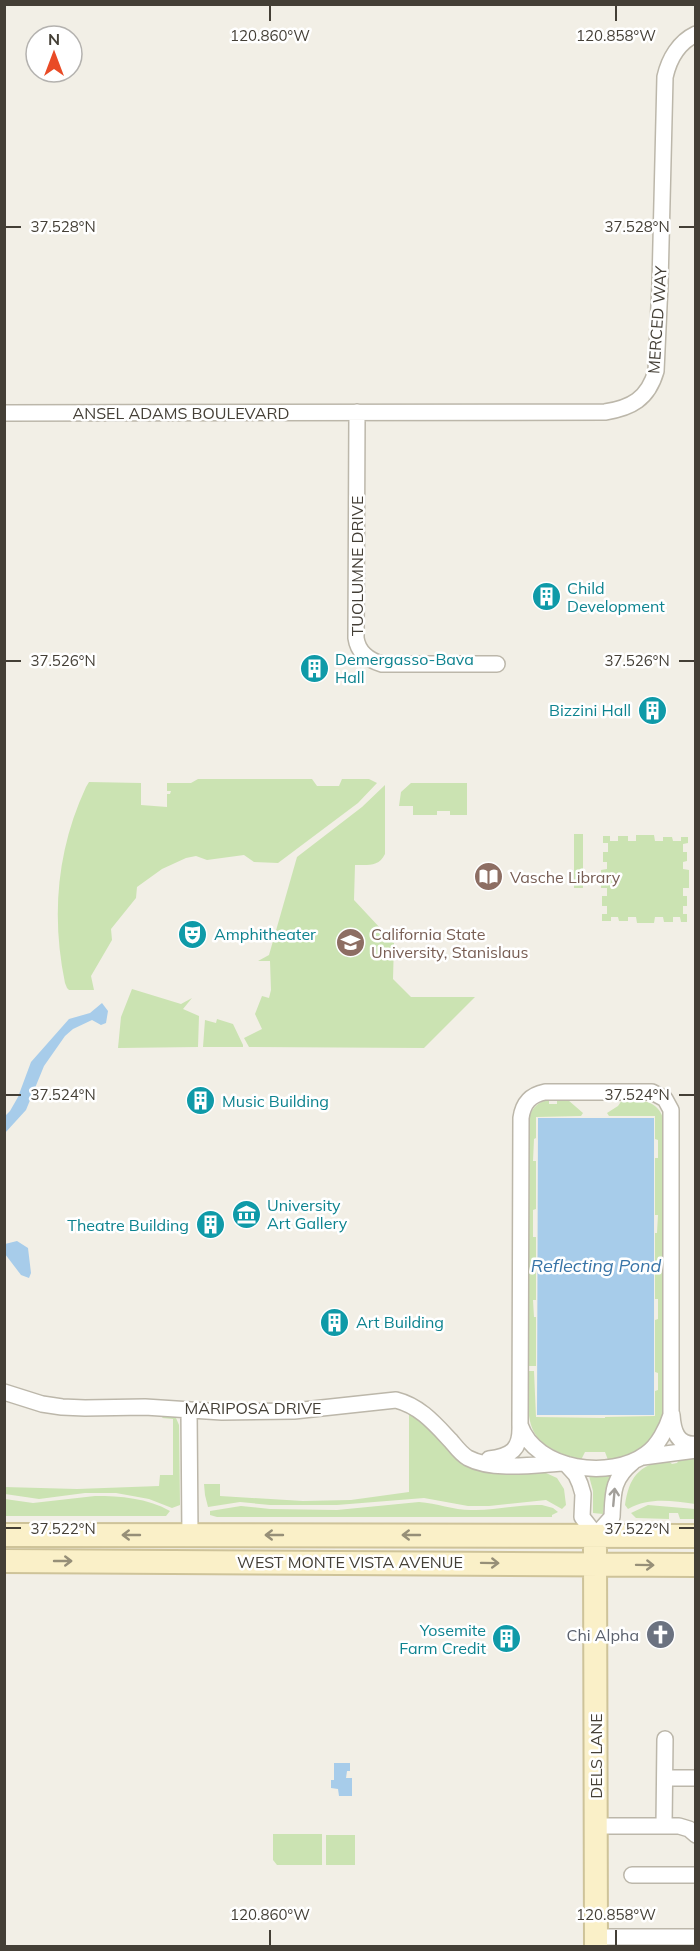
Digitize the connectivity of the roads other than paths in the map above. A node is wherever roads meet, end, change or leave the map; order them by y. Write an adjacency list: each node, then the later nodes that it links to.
1 (696, 34): 2 (street, MERCED WAY)
2 (357, 412): 3 (street, ANSEL ADAMS BOULEVARD); 4 (street, TUOLUMNE DRIVE)
3 (4, 413)
4 (497, 664)
5 (4, 1392): 6 (street, MARIPOSA DRIVE)
6 (189, 1410): 12 (street, MARIPOSA DRIVE); 15 (street)
7 (672, 1412): 8 (street); 9 (street); 11 (street)
8 (520, 1425): 12 (street); 13 (street)
9 (696, 1444)
10 (696, 1450): 11 (street)
11 (638, 1459): 13 (street); 16 (street, one-way to 11)
12 (482, 1462): 13 (street, MARIPOSA DRIVE)
13 (563, 1463): 16 (street)
14 (4, 1535): 15 (main road, WEST MONTE VISTA AVENUE, one-way to 14)
15 (190, 1535): 16 (main road, WEST MONTE VISTA AVENUE, one-way to 15)
16 (596, 1535): 17 (main road, WEST MONTE VISTA AVENUE); 19 (main road, DELS LANE)
17 (696, 1536)
18 (4, 1561): 19 (main road, WEST MONTE VISTA AVENUE, one-way to 19)
19 (595, 1564): 20 (main road, WEST MONTE VISTA AVENUE, one-way to 20); 24 (main road, DELS LANE)
20 (696, 1565)
21 (665, 1739): 22 (street)
22 (665, 1778): 23 (street); 25 (street)
23 (696, 1778)
24 (596, 1826): 25 (street); 30 (main road, DELS LANE)
25 (664, 1826): 26 (street)
26 (696, 1835)
27 (632, 1875): 28 (street)
28 (696, 1875)
29 (696, 1938): 30 (street)
30 (596, 1942)

